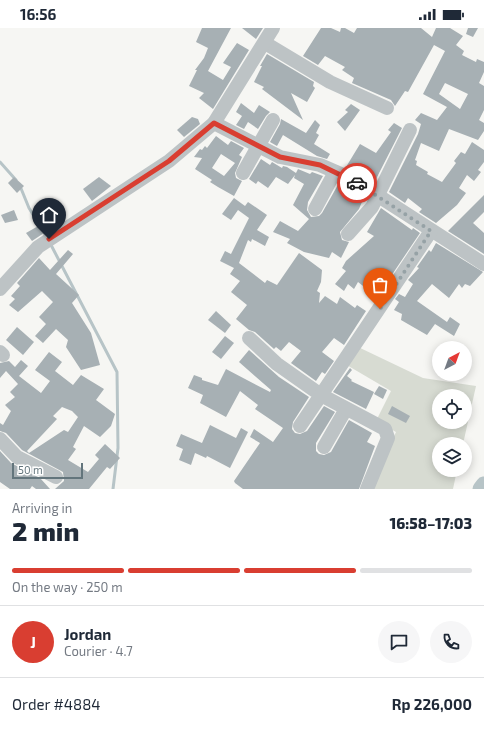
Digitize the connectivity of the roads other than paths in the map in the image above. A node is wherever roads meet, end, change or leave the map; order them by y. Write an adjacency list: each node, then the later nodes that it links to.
1 (273, 28): 2 (street)
2 (265, 43): 3 (street); 5 (street)
3 (387, 108)
4 (273, 120): 7 (street)
5 (214, 123): 7 (street); 15 (street)
6 (410, 130): 10 (street)
7 (258, 146): 8 (street); 9 (street)
8 (335, 172): 10 (street); 11 (street)
9 (243, 173)
10 (377, 195): 12 (street); 13 (street)
11 (315, 209)
12 (431, 231): 14 (street); 17 (street)
13 (348, 234)
14 (484, 264)
15 (0, 289)
16 (249, 338): 17 (street)
17 (321, 395): 18 (street); 19 (street)
18 (346, 409): 21 (street); 23 (street)
19 (300, 426)
20 (0, 440): 22 (street)
21 (324, 447)
22 (56, 477)
23 (367, 489)

